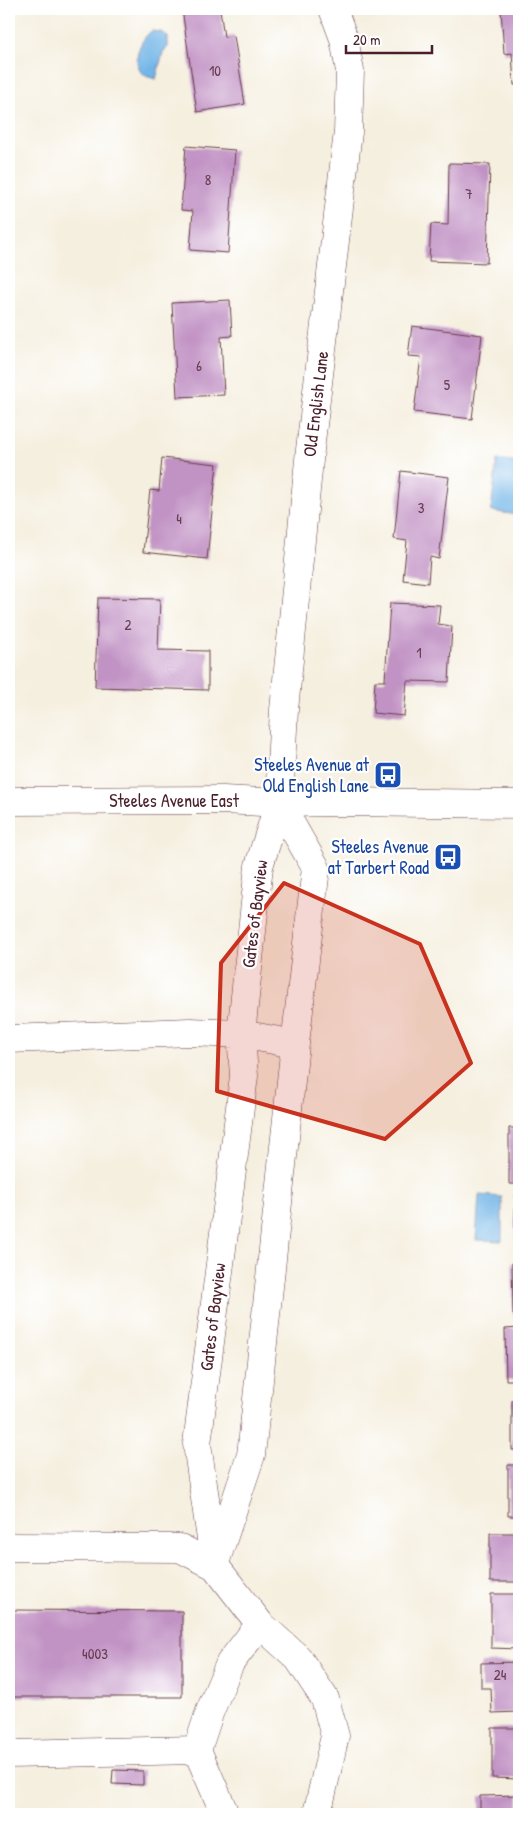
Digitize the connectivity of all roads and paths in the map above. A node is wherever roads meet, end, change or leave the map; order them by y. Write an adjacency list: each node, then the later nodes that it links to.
1 (333, 9): 3 (street, Old English Lane)
2 (9, 801): 3 (street, Steeles Avenue East)
3 (279, 803): 4 (street, Steeles Avenue East); 5 (street, Gates of Bayview); 7 (street)
4 (519, 804)
5 (241, 1034): 6 (street); 7 (street); 9 (street, Gates of Bayview)
6 (9, 1039)
7 (295, 1044): 9 (street)
8 (9, 1547): 9 (street)
9 (215, 1566): 10 (street, Gates of Bayview)
10 (260, 1624): 11 (street); 14 (street, Gates of Bayview)
11 (197, 1750): 12 (street); 13 (street)
12 (9, 1754)
13 (225, 1814)
14 (317, 1814)

